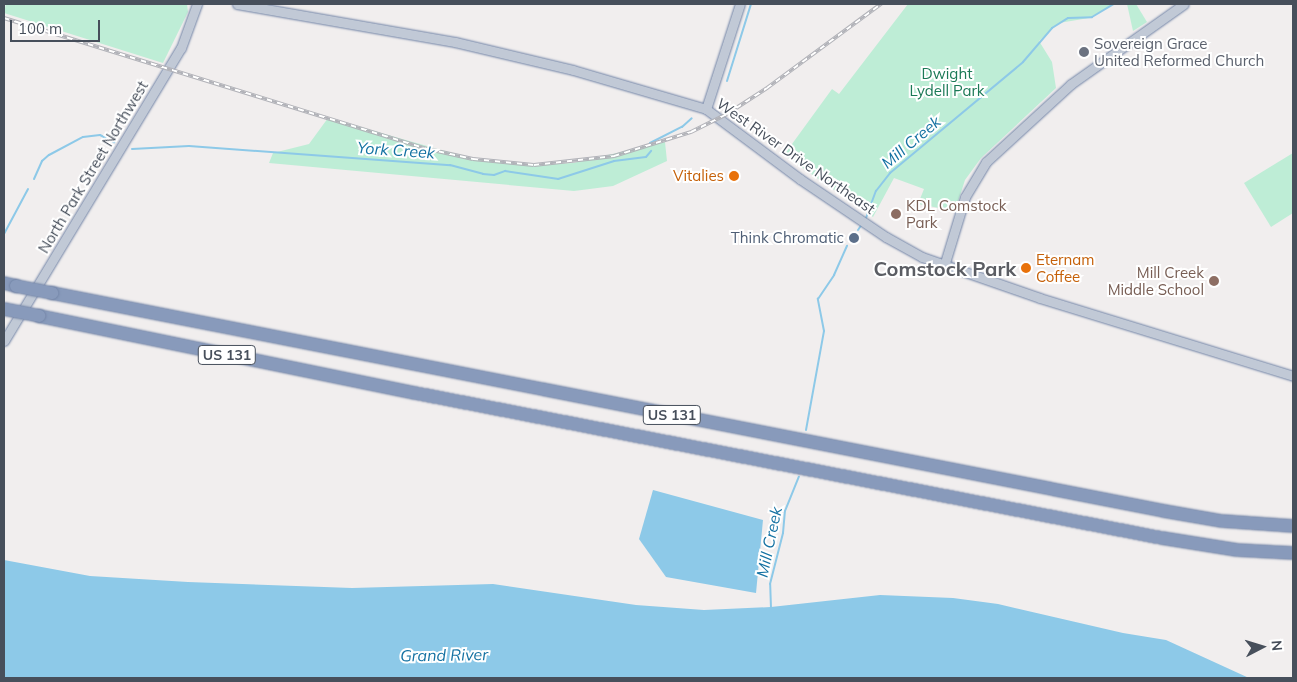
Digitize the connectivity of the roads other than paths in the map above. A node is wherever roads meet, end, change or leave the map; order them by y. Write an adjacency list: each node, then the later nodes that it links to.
1 (197, 4): 9 (main road, North Park Street Northwest)
2 (237, 4): 5 (main road, West River Drive Northeast)
3 (740, 4): 5 (main road)
4 (1184, 4): 6 (main road)
5 (706, 109): 6 (main road, West River Drive Northeast)
6 (944, 266): 10 (main road, West River Drive Northeast)
7 (9, 284): 11 (highway, US 131, bridge)
8 (4, 309): 12 (highway, US 131, bridge)
9 (4, 341)
10 (1293, 376)
11 (1293, 526)
12 (1293, 553)

